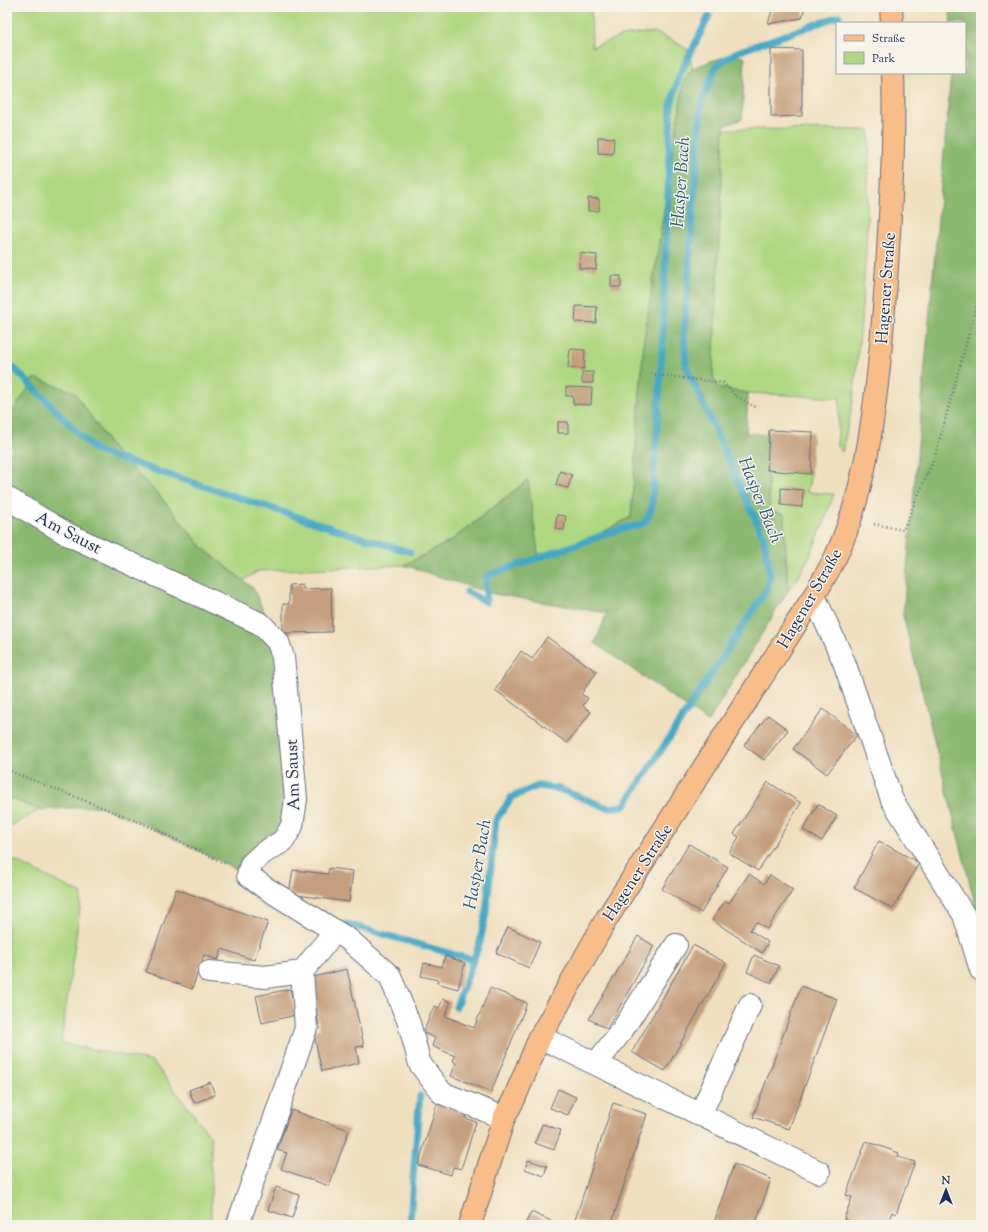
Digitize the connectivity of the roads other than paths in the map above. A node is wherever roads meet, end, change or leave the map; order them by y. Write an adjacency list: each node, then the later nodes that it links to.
1 (891, 7): 2 (main road)
2 (892, 22)
3 (893, 74): 5 (main road, Hagener Straße)
4 (7, 498): 6 (street, Am Saust)
5 (814, 596): 8 (street); 12 (main road, Hagener Straße)
6 (335, 931): 10 (street); 15 (street)
7 (676, 945): 13 (street)
8 (981, 970)
9 (209, 972): 10 (street)
10 (302, 972): 17 (street)
11 (750, 1005): 14 (street)
12 (540, 1037): 13 (street); 15 (main road, Hagener Straße)
13 (596, 1064): 14 (street)
14 (700, 1115): 16 (street)
15 (504, 1118): 18 (main road, Hagener Straße)
16 (819, 1172)
17 (238, 1224)
18 (470, 1225)

